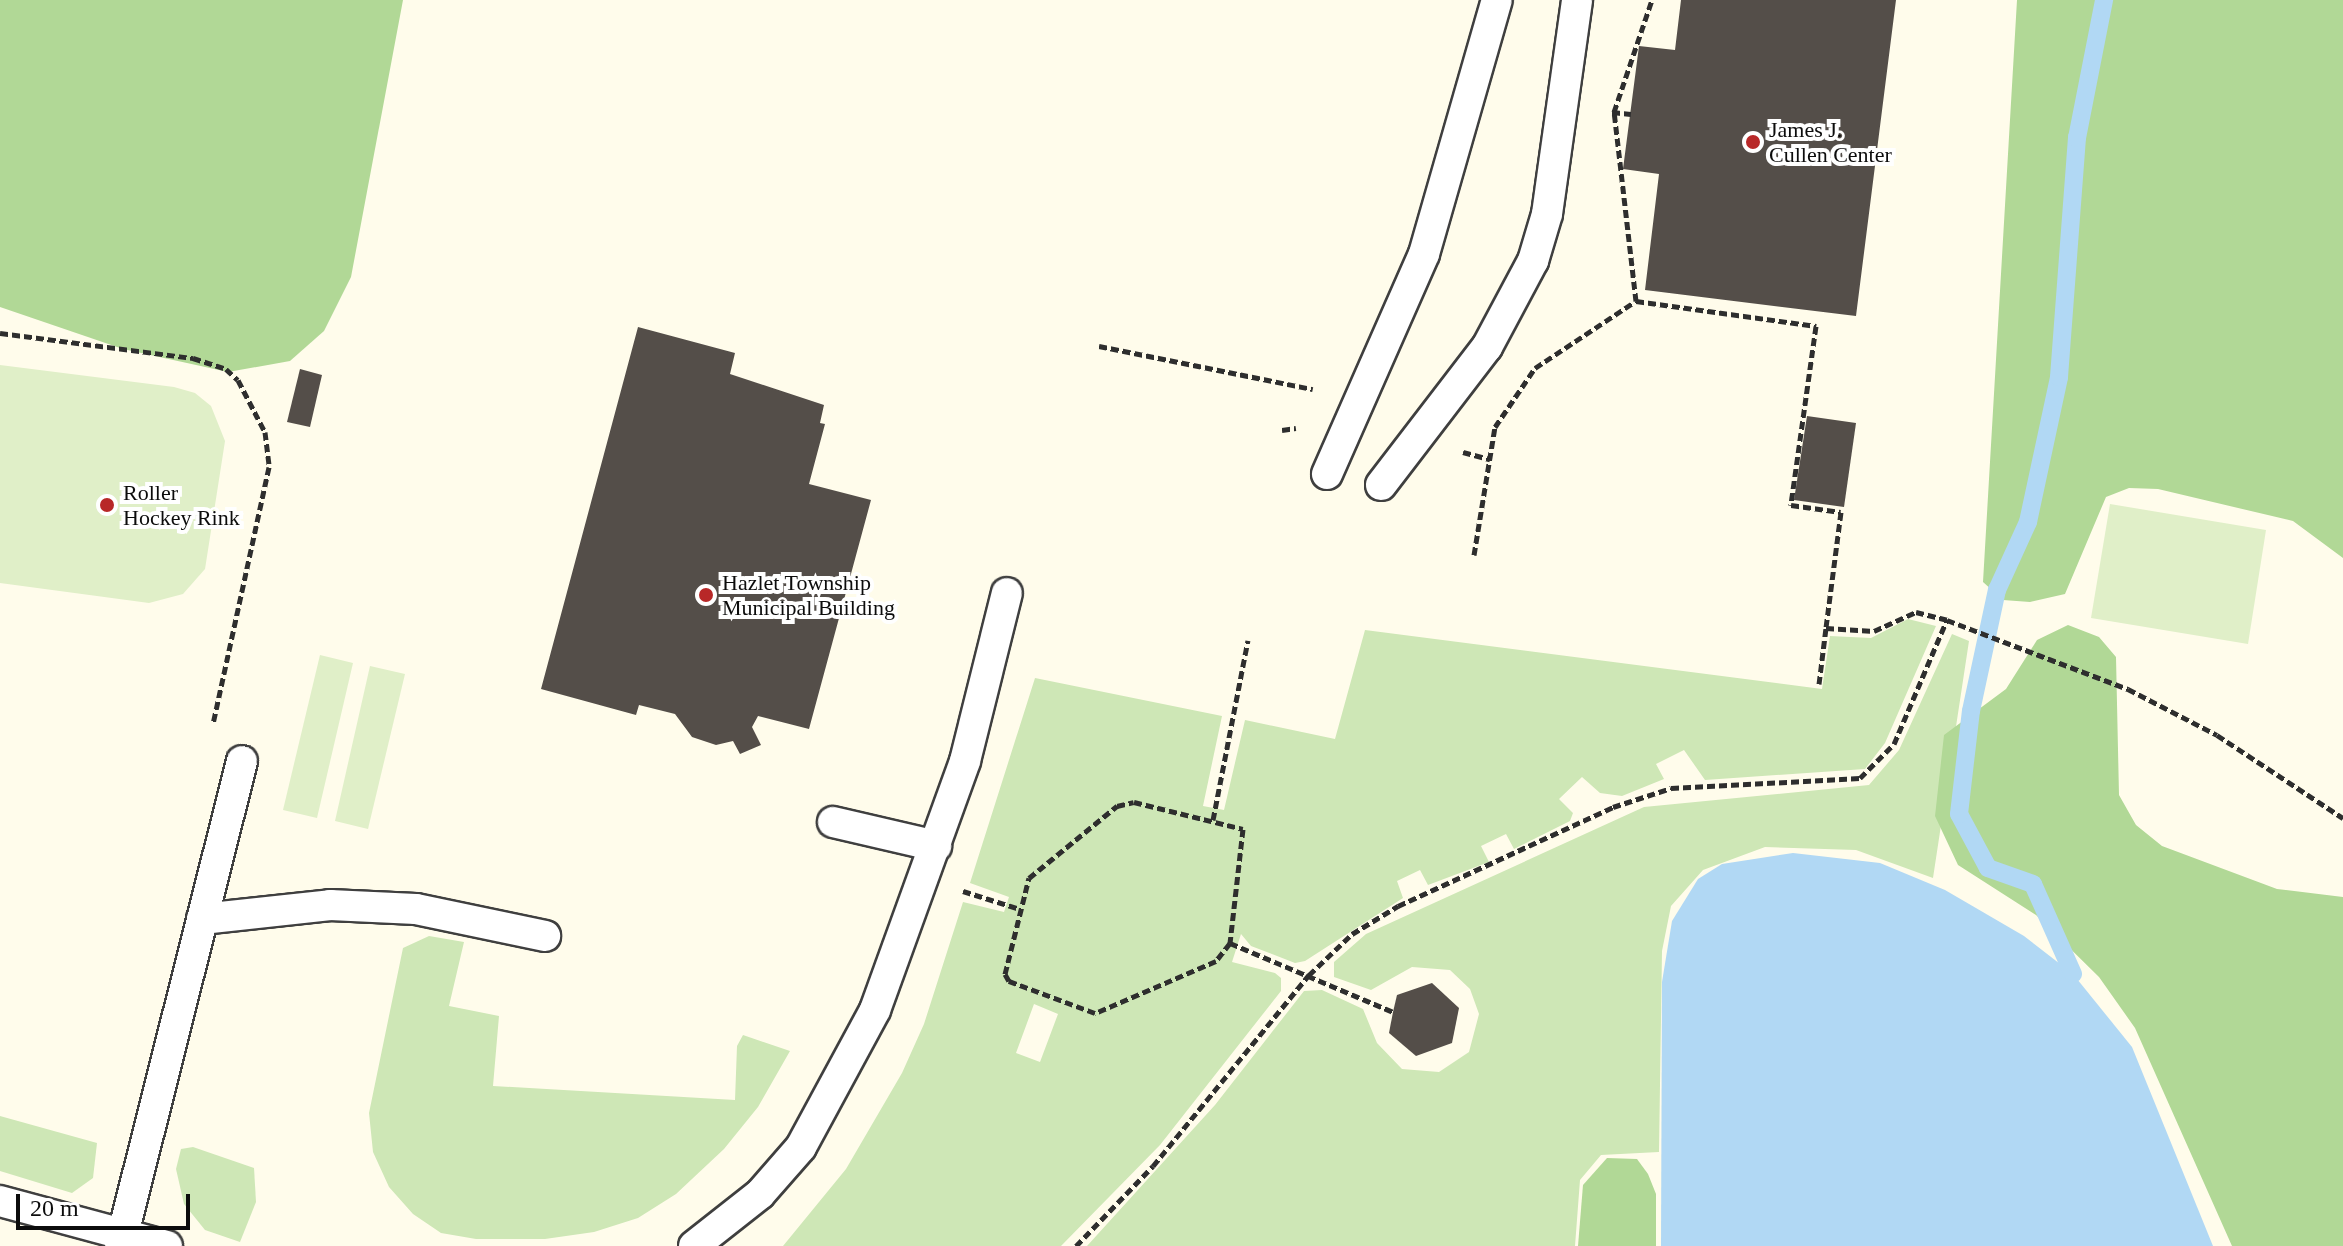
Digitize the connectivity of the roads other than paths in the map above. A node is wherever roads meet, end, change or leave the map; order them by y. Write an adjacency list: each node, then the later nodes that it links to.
1 (1497, 0): 3 (lane)
2 (1577, 0): 4 (lane)
3 (1327, 474)
4 (1381, 485)
5 (1007, 593): 8 (lane)
6 (242, 761): 9 (lane)
7 (833, 822): 8 (lane)
8 (936, 846): 14 (lane)
9 (202, 919): 10 (lane); 12 (lane)
10 (545, 936)
11 (0, 1201): 12 (lane)
12 (121, 1240): 13 (lane)
13 (167, 1246)
14 (694, 1246)

